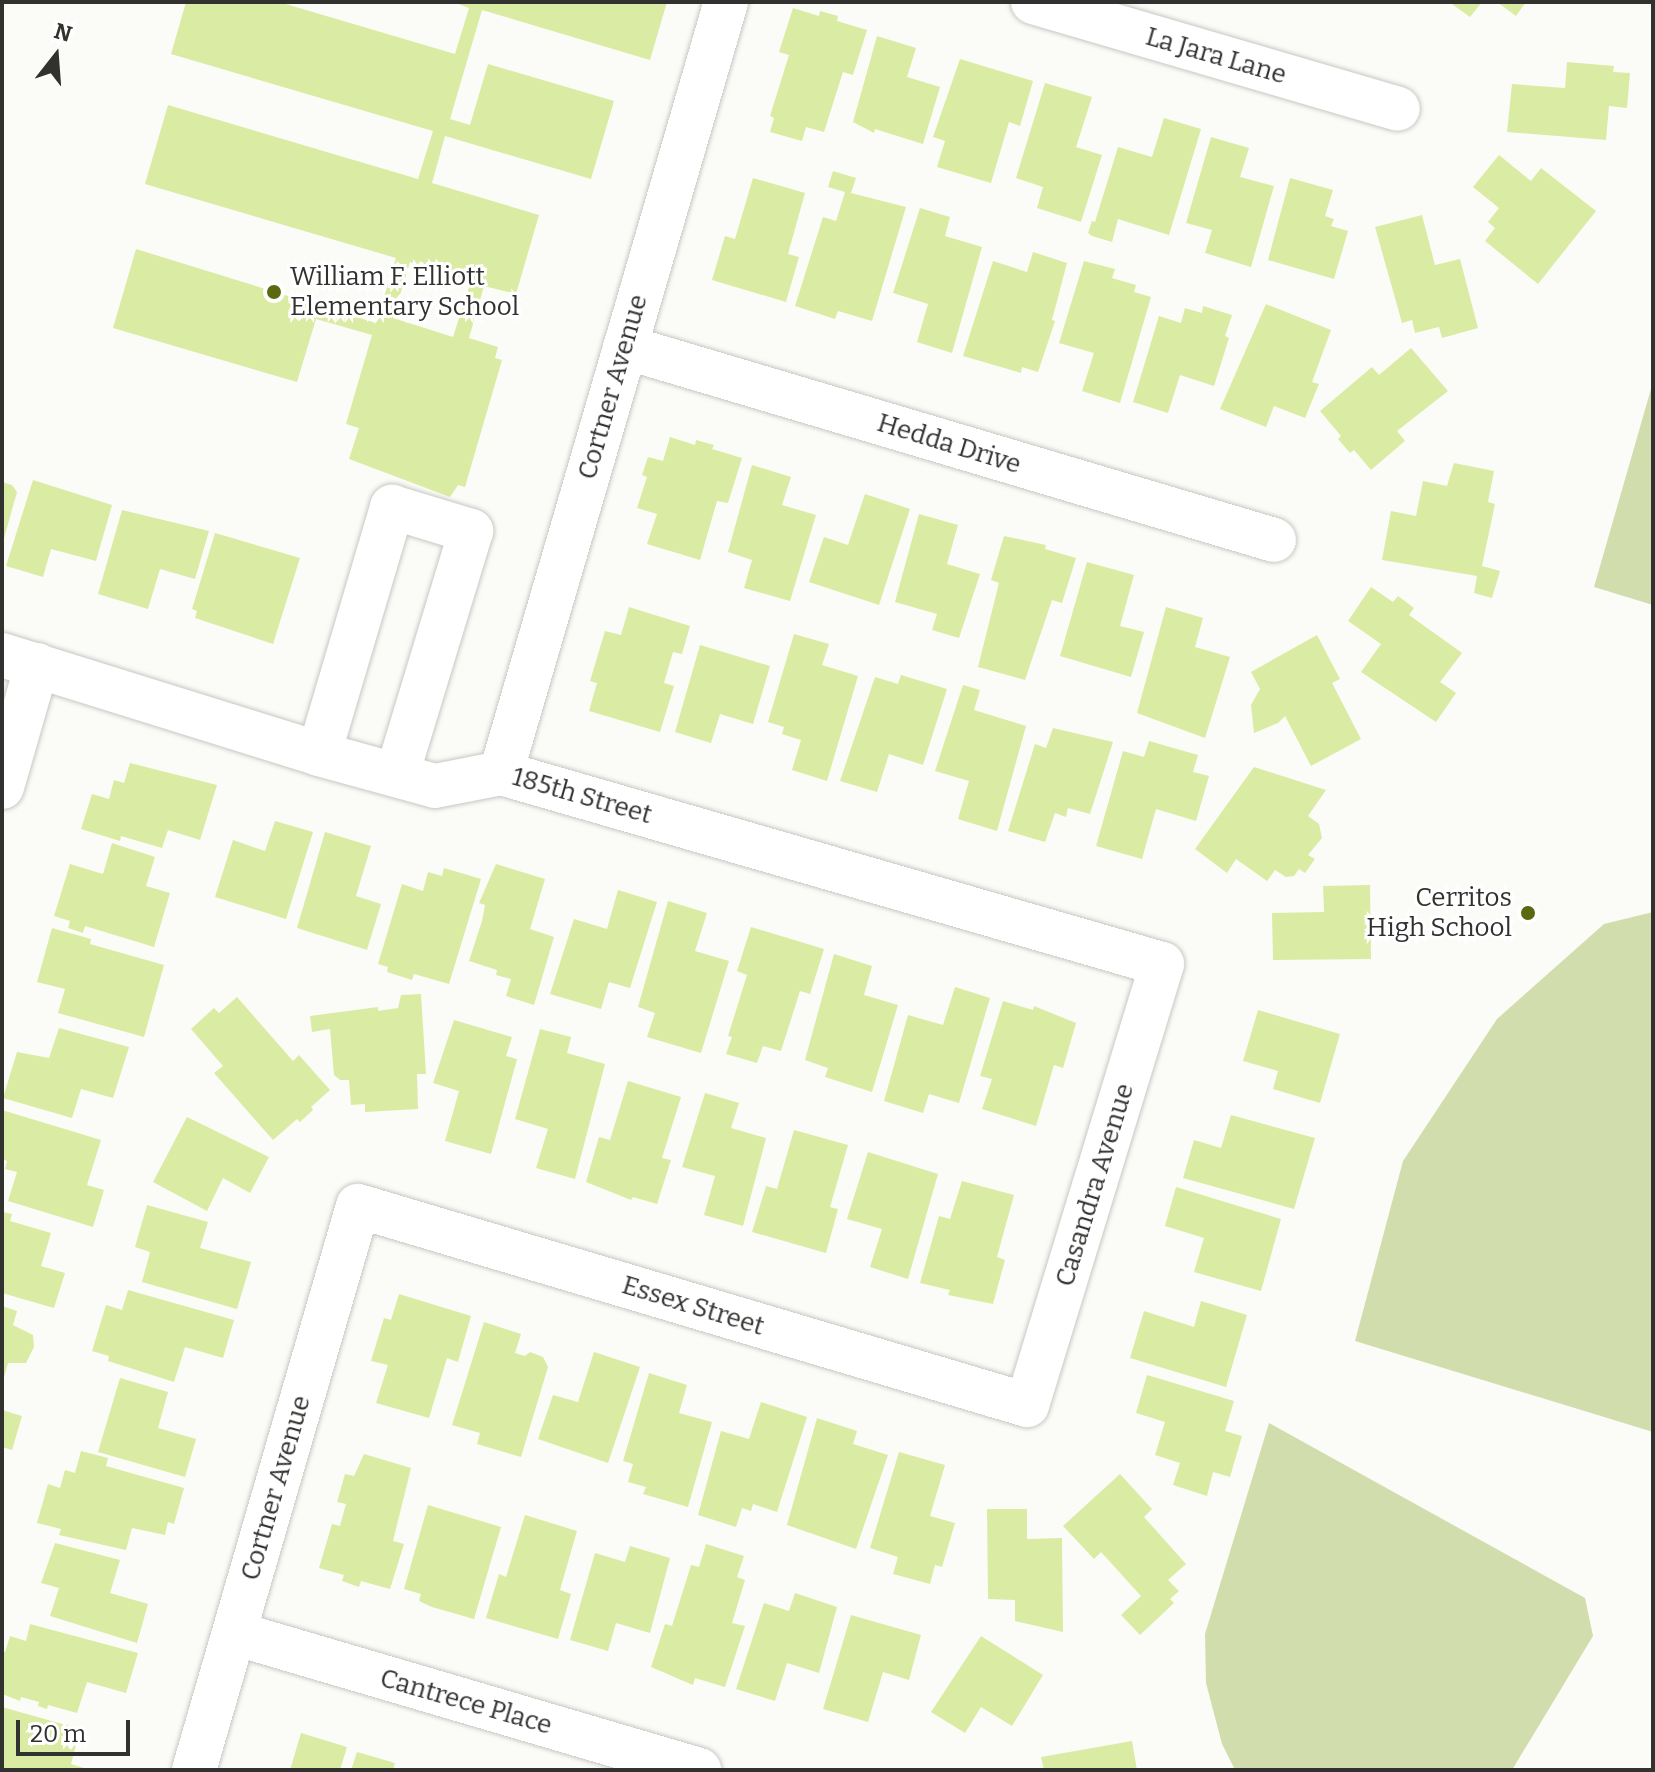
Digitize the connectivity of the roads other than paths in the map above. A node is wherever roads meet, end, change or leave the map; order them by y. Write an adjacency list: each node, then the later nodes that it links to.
1 (726, 2): 4 (street, Cortner Avenue)
2 (1033, 2): 3 (street, La Jara Lane)
3 (1398, 109)
4 (625, 347): 5 (street, Hedda Drive); 8 (street, Cortner Avenue)
5 (1274, 540)
6 (20, 660): 7 (street, 185th Street); 10 (street)
7 (319, 754): 9 (street, 185th Street); 9 (street)
8 (501, 773): 9 (street, 185th Street); 11 (street, 185th Street)
9 (397, 775)
10 (2, 787)
11 (1162, 964): 13 (street, Casandra Avenue)
12 (358, 1206): 13 (street, Essex Street); 14 (street, Cortner Avenue)
13 (1027, 1405)
14 (234, 1633): 15 (street, Cortner Avenue); 16 (street, Cantrece Place)
15 (194, 1770)
16 (699, 1770)

